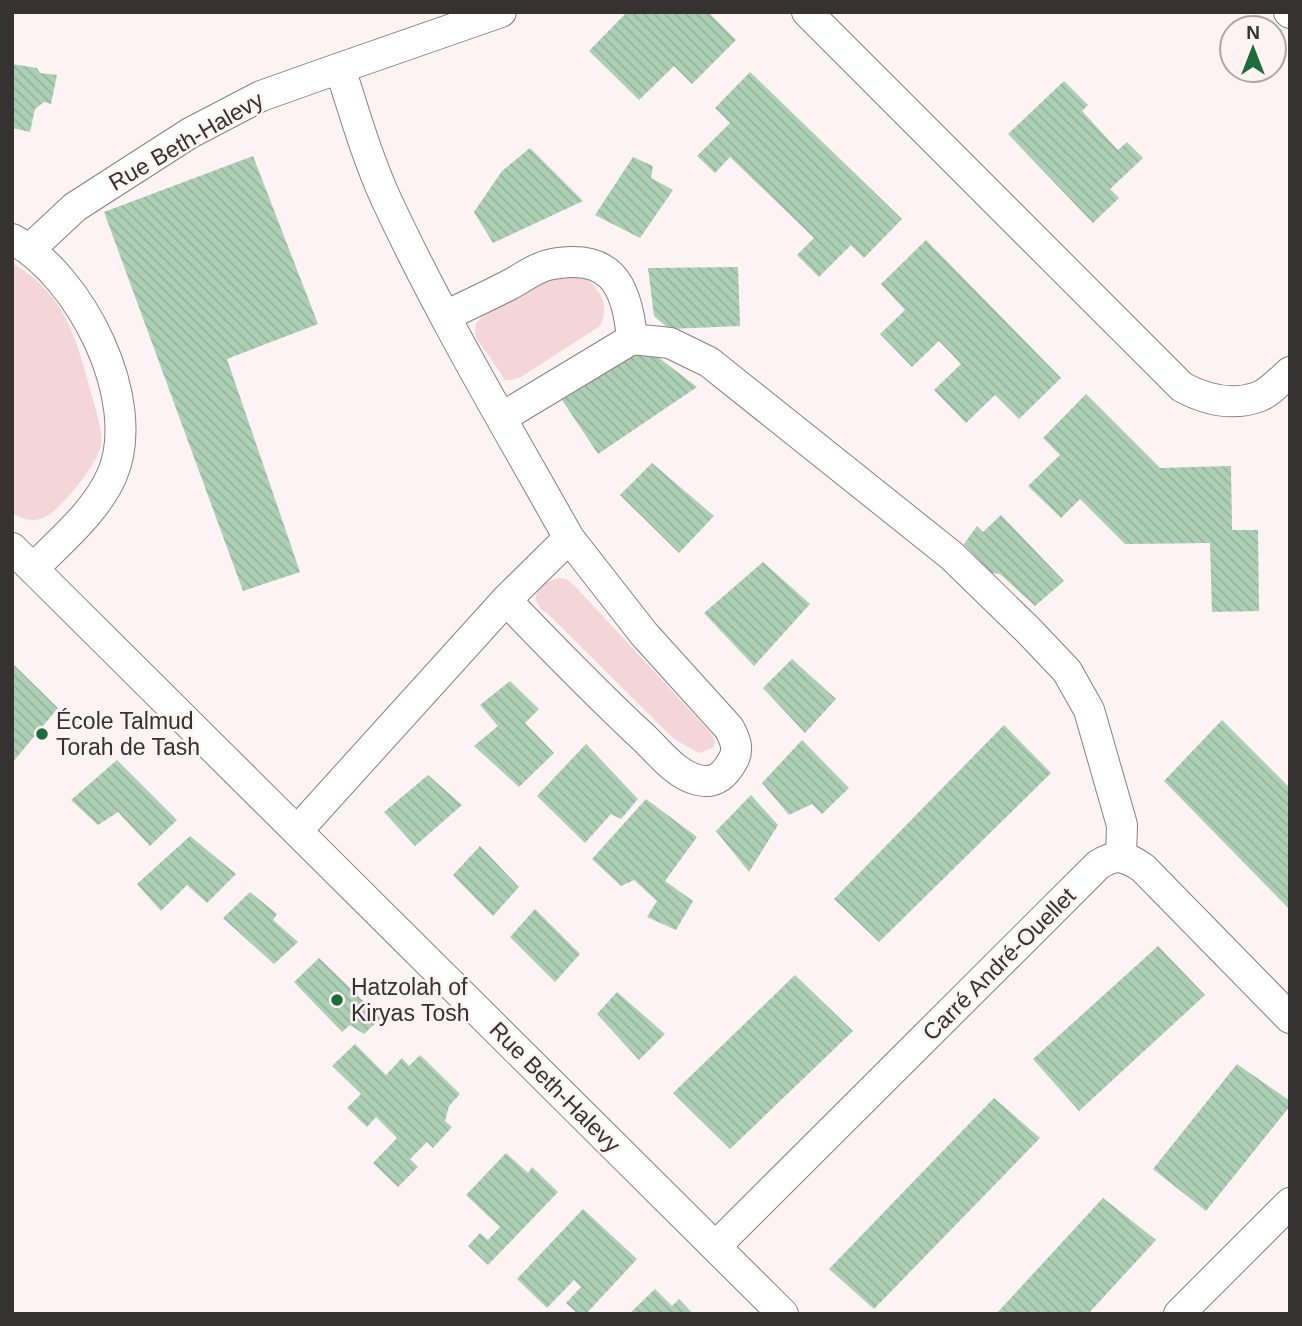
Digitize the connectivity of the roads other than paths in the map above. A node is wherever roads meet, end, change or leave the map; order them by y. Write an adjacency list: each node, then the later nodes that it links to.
1 (501, 12): 3 (street, Rue Beth-Halevy)
2 (807, 12): 7 (street)
3 (340, 68): 4 (street, Rue Beth-Halevy); 5 (street)
4 (21, 244): 10 (street, Rue Beth-Halevy)
5 (445, 316): 6 (street); 8 (street)
6 (632, 339): 8 (street); 13 (street)
7 (1290, 372)
8 (501, 418): 9 (street)
9 (569, 538): 11 (street); 11 (street)
10 (22, 559): 12 (street, Rue Beth-Halevy)
11 (506, 600): 12 (street)
12 (297, 831): 16 (street, Rue Beth-Halevy)
13 (1121, 856): 14 (street); 16 (street, Carré André-Ouellet)
14 (1290, 1018)
15 (1290, 1203): 18 (street)
16 (716, 1246): 17 (street, Rue Beth-Halevy)
17 (783, 1314)
18 (1179, 1314)

